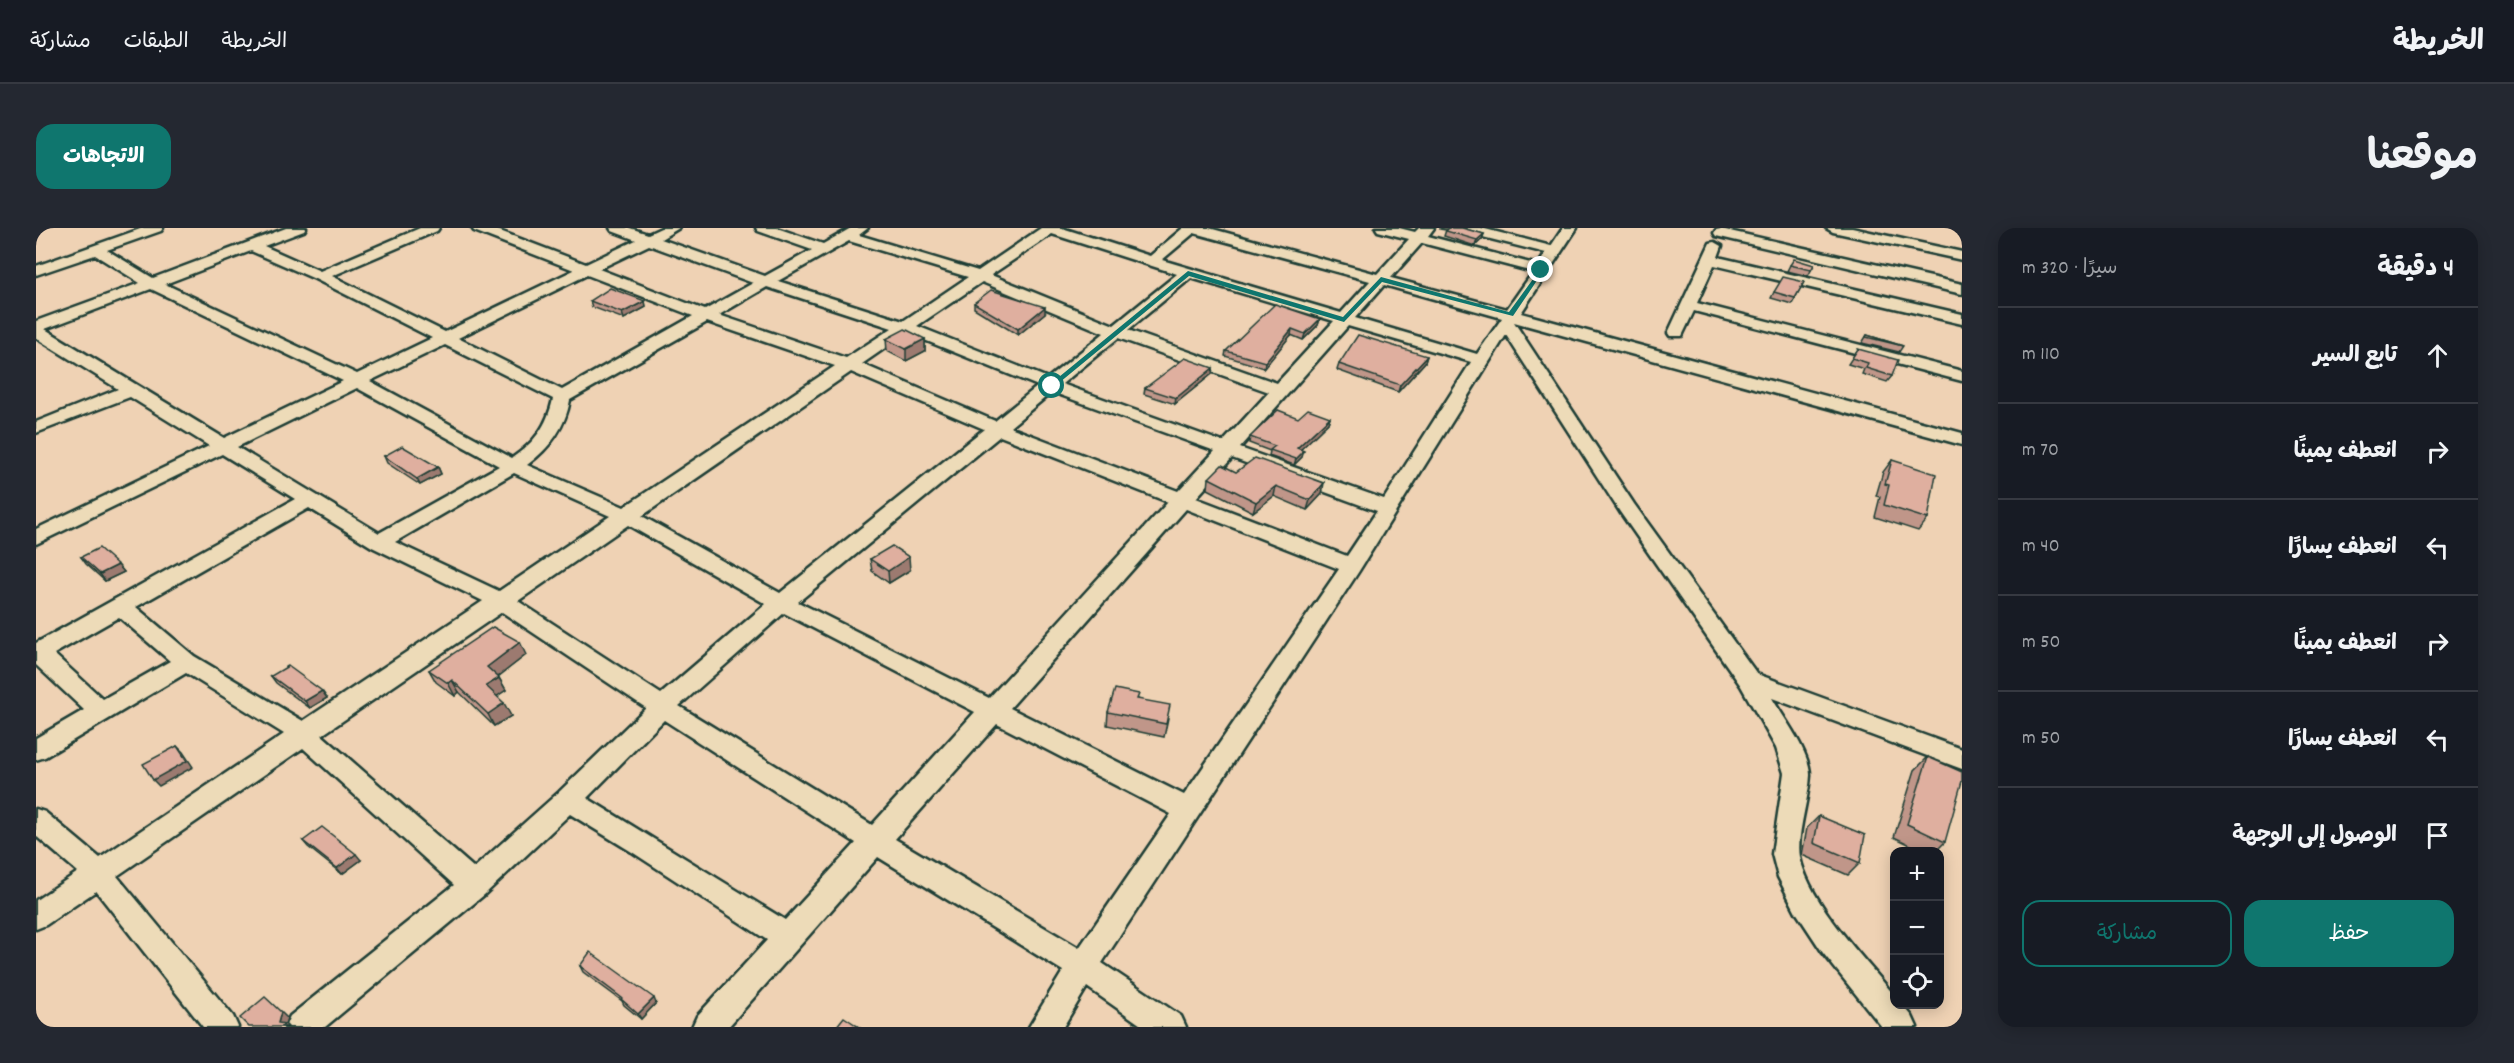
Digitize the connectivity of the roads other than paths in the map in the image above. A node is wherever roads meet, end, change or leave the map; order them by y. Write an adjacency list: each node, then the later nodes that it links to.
1 (156, 228): 20 (street)
2 (299, 228): 19 (street)
3 (432, 228): 30 (street)
4 (479, 228): 26 (street)
5 (617, 228): 18 (street)
6 (672, 228): 18 (street)
7 (763, 228): 21 (street)
8 (1050, 228): 25 (street); 31 (street)
9 (1192, 228): 25 (street); 32 (street)
10 (1383, 228): 17 (street)
11 (1464, 228): 22 (street)
12 (1570, 228): 22 (street)
13 (1588, 228): 54 (street)
14 (1833, 228): 23 (street)
15 (1722, 230): 24 (street); 35 (street)
16 (855, 232): 21 (street); 31 (street)
17 (1423, 233): 27 (street); 32 (street)
18 (649, 239): 26 (street); 33 (street)
19 (252, 246): 30 (street); 34 (street)
20 (95, 249): 28 (street); 34 (street)
21 (824, 249): 33 (street)
22 (1555, 251): 27 (street)
23 (1962, 256)
24 (1709, 259): 36 (street); 40 (street)
25 (1152, 262): 29 (street)
26 (587, 269): 37 (street); 45 (street)
27 (1541, 270): 38 (street)
28 (36, 271)
29 (1188, 273): 39 (street); 43 (street)
30 (320, 276): 45 (street)
31 (980, 276): 41 (street); 43 (street)
32 (1381, 279): 38 (street); 39 (street)
33 (766, 282): 37 (street); 41 (street)
34 (153, 284): 42 (street); 49 (street)
35 (1962, 289)
36 (1688, 305): 44 (street); 48 (street)
37 (706, 316): 47 (street); 53 (street)
38 (1508, 319): 46 (street); 57 (street); 73 (street)
39 (1344, 320): 46 (street); 52 (street)
40 (1962, 320)
41 (904, 327): 47 (street); 50 (street)
42 (36, 329): 51 (street)
43 (1117, 332): 50 (street); 52 (street)
44 (1676, 333)
45 (446, 338): 49 (street); 53 (street)
46 (1481, 360): 63 (street)
47 (849, 365): 56 (street); 64 (street)
48 (1962, 376)
49 (357, 381): 58 (street); 60 (street)
50 (1052, 386): 56 (street); 59 (street)
51 (131, 390): 55 (street); 58 (street)
52 (1281, 390): 59 (street)
53 (562, 397): 60 (street)
54 (1962, 423)
55 (36, 428)
56 (999, 429): 62 (street); 69 (street)
57 (1962, 439)
58 (222, 447): 61 (street); 65 (street)
59 (1227, 450): 62 (street); 63 (street)
60 (513, 466): 64 (street); 66 (street)
61 (308, 500): 66 (street); 70 (street)
62 (1182, 500): 67 (street); 75 (street)
63 (1388, 508): 67 (street)
64 (627, 516): 68 (street); 69 (street)
65 (36, 537)
66 (379, 543): 68 (street)
67 (1352, 566): 81 (street)
68 (502, 601): 74 (street); 77 (street)
69 (783, 602): 74 (street); 75 (street)
70 (123, 607): 71 (street); 72 (street)
71 (37, 652): 76 (street)
72 (186, 662): 76 (street); 77 (street)
73 (1749, 680): 79 (street); 94 (street)
74 (662, 708): 80 (street); 83 (street)
75 (993, 710): 81 (street); 83 (street)
76 (100, 712): 78 (street)
77 (304, 734): 84 (street); 85 (street)
78 (36, 750)
79 (1962, 759)
80 (568, 800): 85 (street); 87 (street)
81 (1188, 810): 88 (street)
82 (36, 820): 84 (street)
83 (875, 842): 87 (street); 88 (street)
84 (98, 873): 86 (street); 89 (street)
85 (474, 886): 90 (street)
86 (36, 916)
87 (788, 938): 91 (street)
88 (1083, 967): 92 (street); 93 (street)
89 (222, 1027)
90 (301, 1027)
91 (708, 1027)
92 (1045, 1027)
93 (1170, 1027)
94 (1901, 1027)

